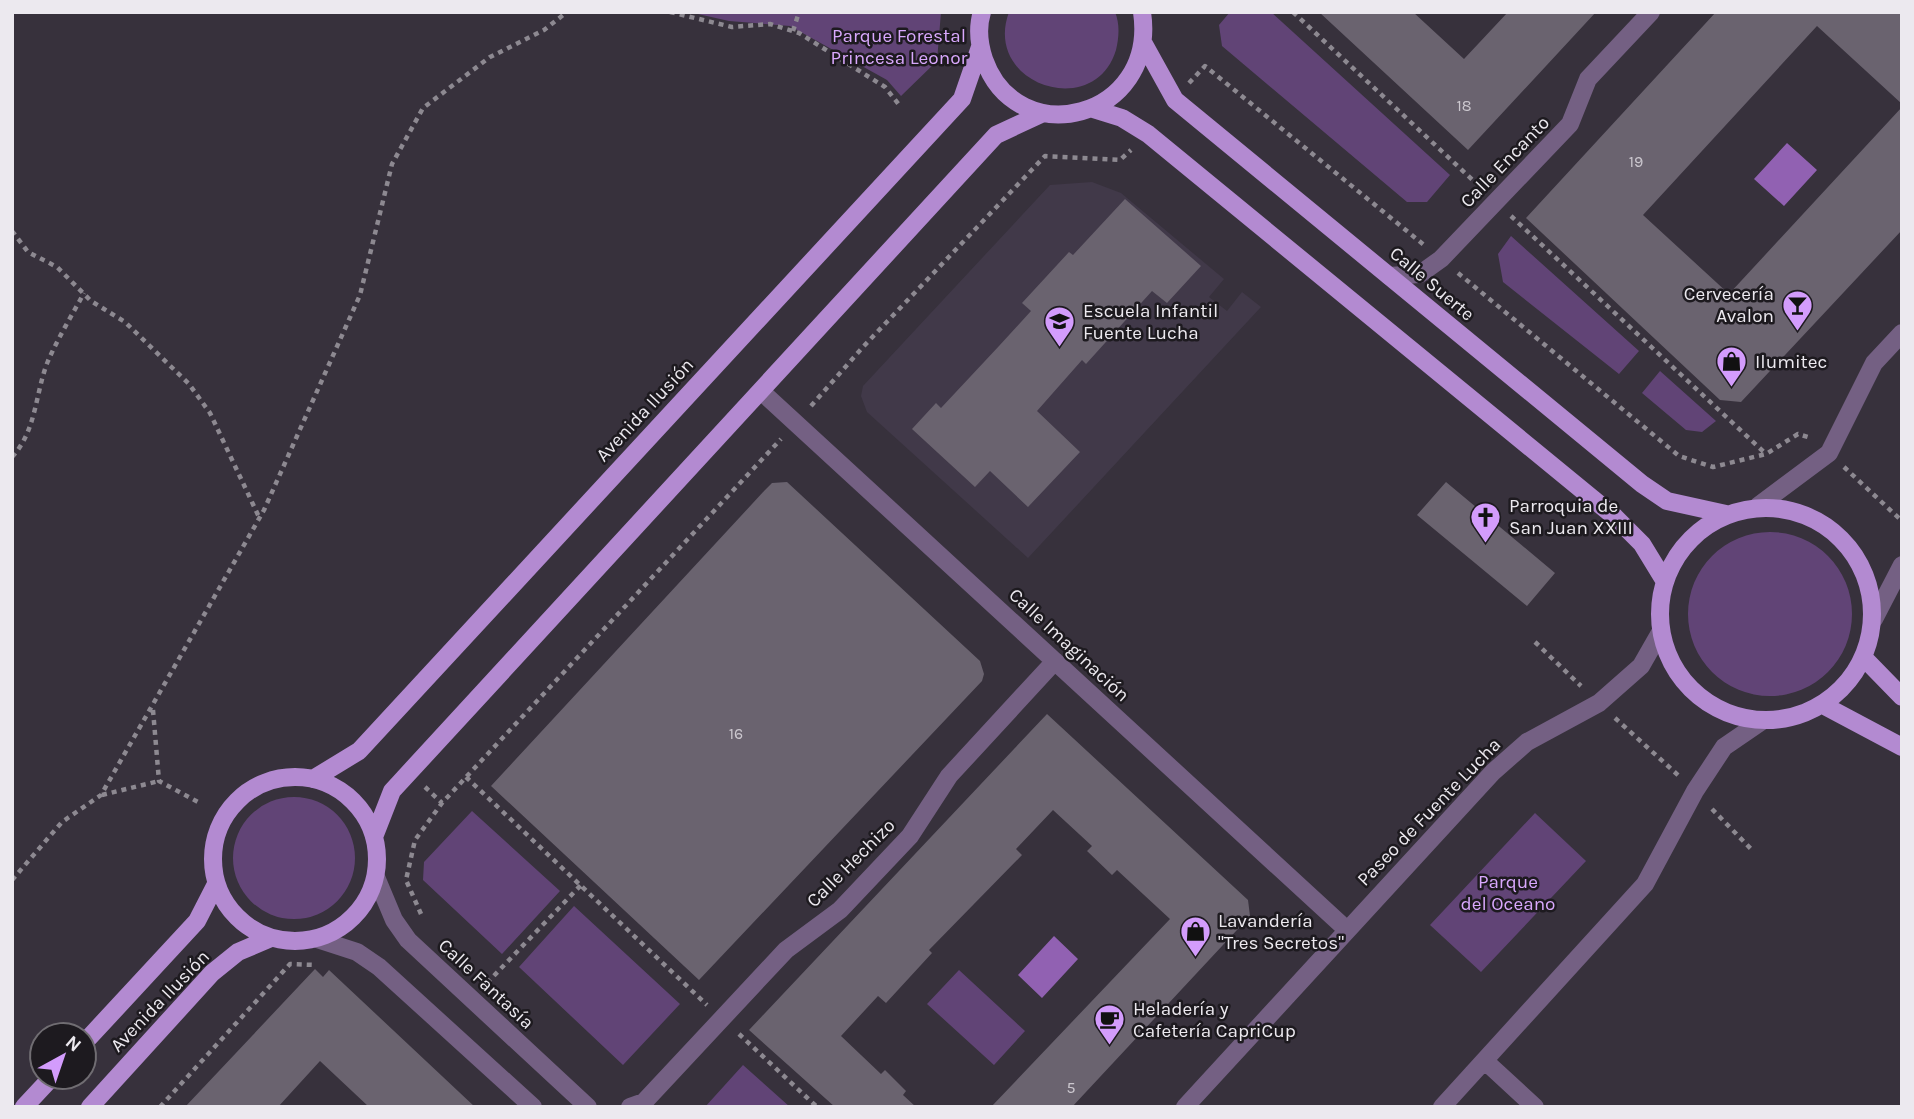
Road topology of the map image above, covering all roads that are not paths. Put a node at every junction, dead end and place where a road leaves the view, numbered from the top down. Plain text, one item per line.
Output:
1 (982, 12) edge
2 (1142, 12) edge
3 (1651, 12) edge
4 (1144, 44) junction
5 (980, 47) junction
6 (1093, 109) junction
7 (1043, 113) junction
8 (1389, 276) junction
9 (1902, 333) edge
10 (762, 392) junction
11 (1758, 506) junction
12 (1726, 514) junction
13 (1902, 565) edge
14 (1664, 580) junction
15 (1874, 619) junction
16 (1661, 631) junction
17 (1864, 658) junction
18 (1055, 660) junction
19 (1902, 697) edge
20 (1823, 705) junction
21 (1762, 721) junction
22 (1902, 747) edge
23 (313, 779) junction
24 (374, 837) junction
25 (376, 877) junction
26 (216, 884) junction
27 (1346, 929) junction
28 (271, 938) junction
29 (317, 939) junction
30 (98, 1028) edge
31 (1485, 1061) junction
32 (39, 1091) edge
33 (24, 1107) edge
34 (90, 1107) edge
35 (533, 1107) edge
36 (588, 1107) edge
37 (629, 1107) edge
38 (1185, 1107) edge
39 (1442, 1107) edge
40 (1535, 1107) edge

1 - 5 main road
2 - 4 main road
3 - 8 street, Calle Encanto
4 - 6 main road
4 - 8 main road, Calle Suerte
5 - 7 main road
5 - 23 main road, Avenida Ilusión
6 - 7 main road
6 - 14 main road
7 - 10 main road
8 - 12 main road, Calle Suerte
9 - 11 street
10 - 18 street, Calle Imaginación
10 - 24 main road
11 - 12 main road
11 - 15 main road
12 - 14 main road
13 - 15 street
14 - 16 main road
15 - 17 main road
16 - 21 main road
16 - 27 street, Paseo de Fuente Lucha
17 - 19 main road
17 - 20 main road
18 - 27 street, Calle Imaginación
18 - 37 street, Calle Hechizo
20 - 21 main road
20 - 22 main road
21 - 31 street
23 - 24 main road
23 - 26 main road
24 - 25 main road
25 - 29 main road
25 - 36 street, Calle Fantasía
26 - 28 main road
26 - 30 main road, Avenida Ilusión
27 - 38 street, Paseo de Fuente Lucha
28 - 29 main road
28 - 34 main road, Avenida Ilusión
29 - 35 street
31 - 39 street
31 - 40 street
32 - 33 main road

